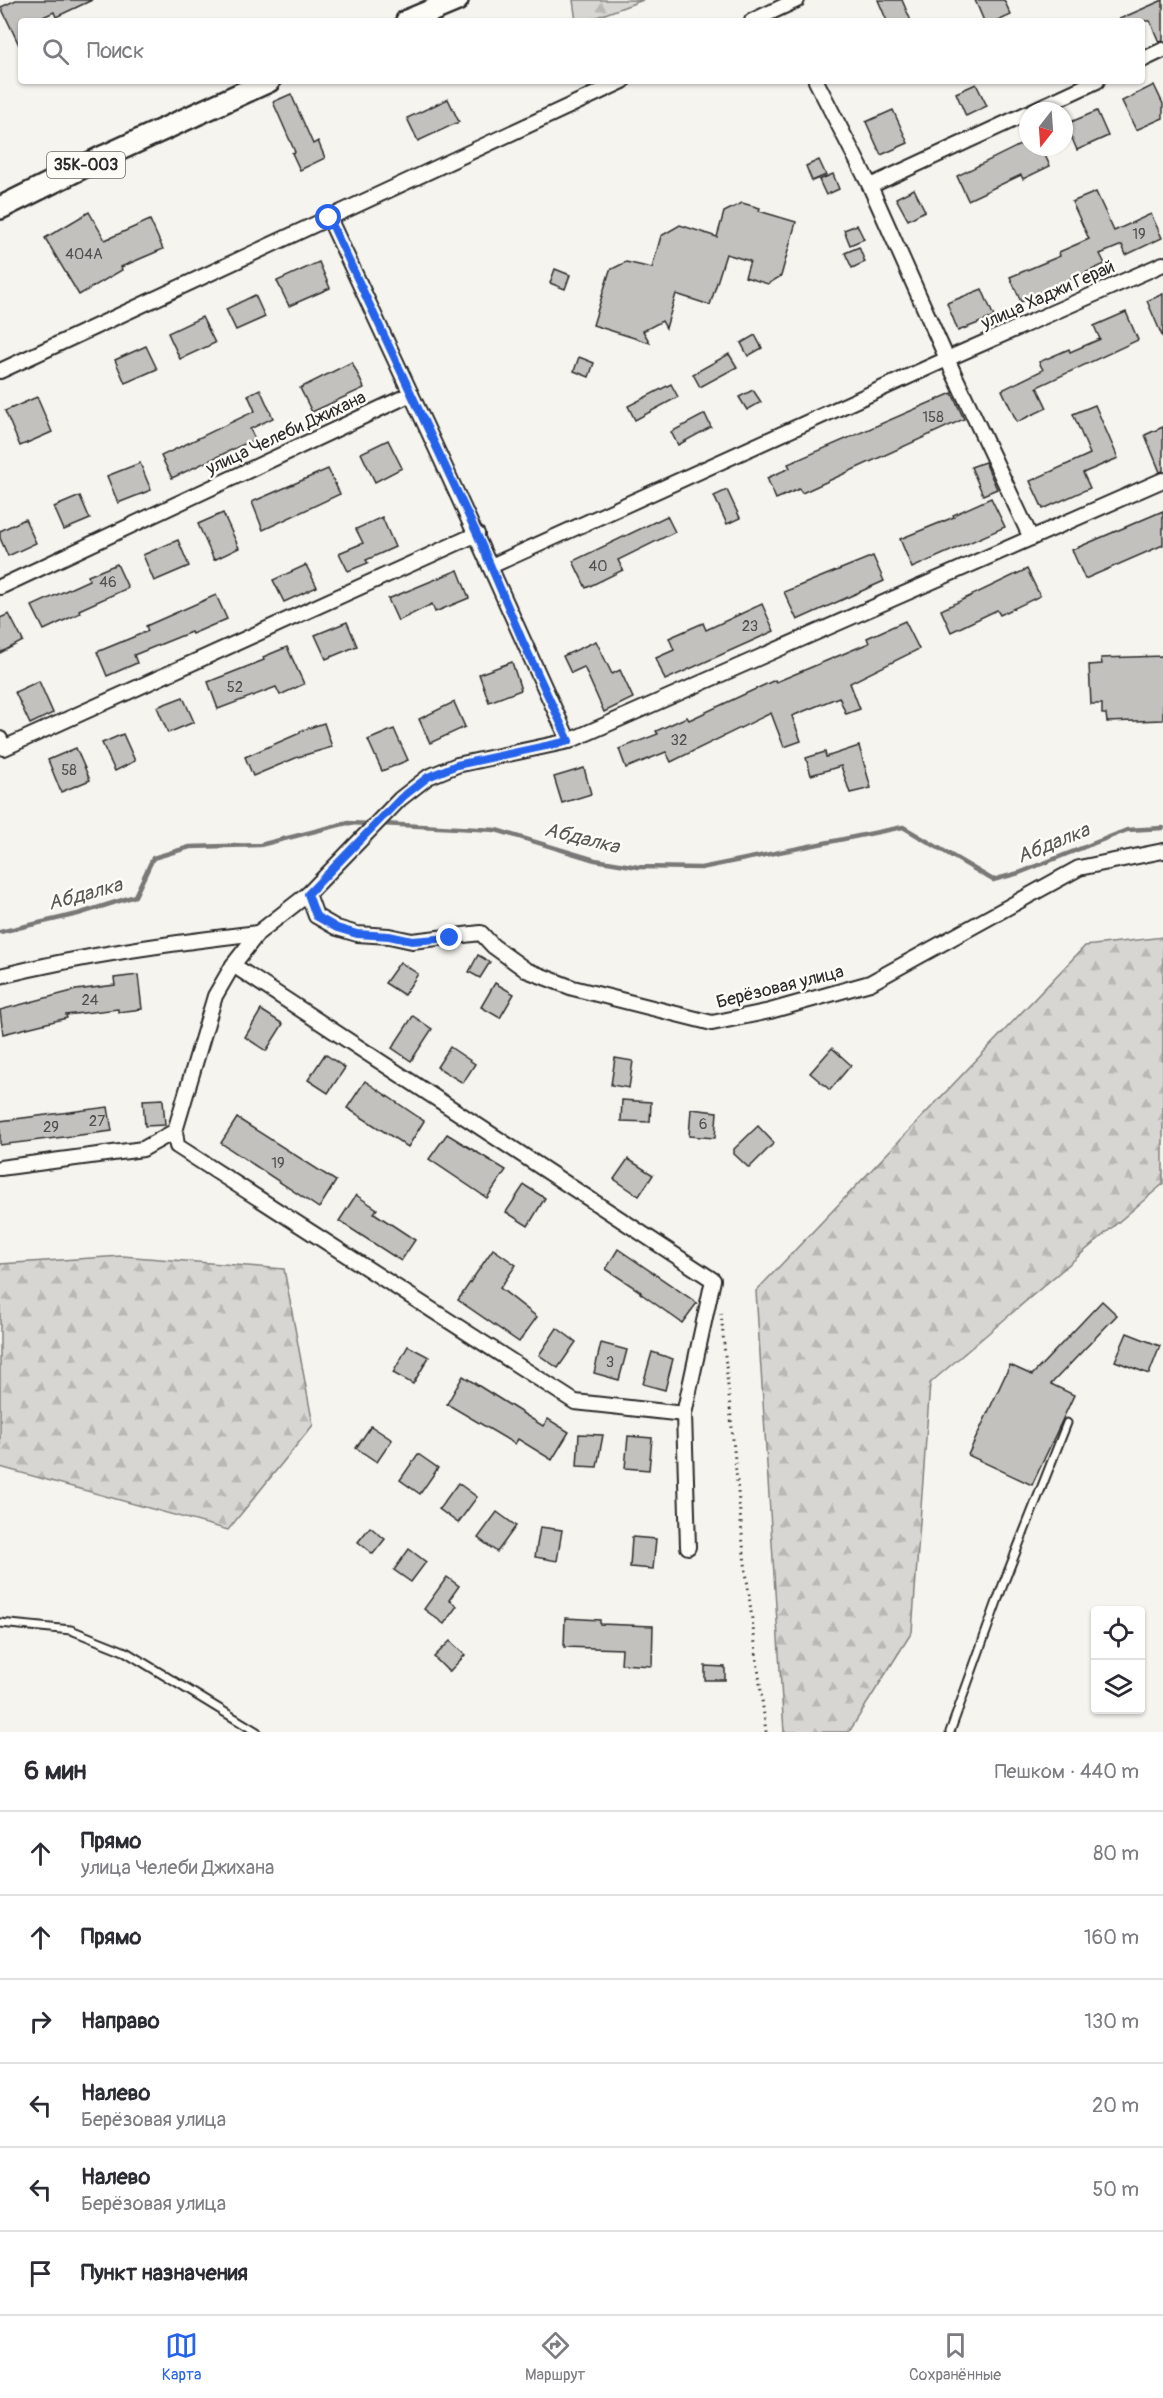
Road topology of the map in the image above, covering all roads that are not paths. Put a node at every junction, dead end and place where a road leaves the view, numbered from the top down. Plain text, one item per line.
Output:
1 (457, 0) edge
2 (796, 0) edge
3 (780, 10) edge
4 (414, 18) edge
5 (760, 18) edge
6 (1163, 51) edge
7 (1145, 59) edge
8 (262, 84) edge
9 (617, 84) edge
10 (818, 84) edge
11 (1090, 84) edge
12 (1052, 102) edge
13 (1019, 117) edge
14 (870, 186) junction
15 (0, 208) edge
16 (329, 218) junction
17 (1163, 264) edge
18 (947, 359) junction
19 (0, 371) edge
20 (411, 394) junction
21 (1163, 480) edge
22 (477, 534) junction
23 (1031, 538) junction
24 (491, 566) junction
25 (0, 587) edge
26 (0, 739) edge
27 (569, 741) junction
28 (1163, 851) edge
29 (308, 894) junction
30 (258, 933) junction
31 (232, 965) junction
32 (0, 976) edge
33 (176, 1131) junction
34 (0, 1168) edge
35 (684, 1414) junction
36 (1067, 1424) dead end
37 (688, 1547) dead end
38 (0, 1623) edge
39 (257, 1732) edge
40 (950, 1732) edge

1 - 4 main road
2 - 3 street
3 - 5 street
6 - 7 street
8 - 15 main road, 35К-003
9 - 16 street
10 - 14 street
11 - 12 street
13 - 14 street
14 - 18 street
16 - 19 street
16 - 20 street
17 - 18 street, улица Хаджи Герай
18 - 23 street
18 - 24 street, улица Хаджи Герай
20 - 22 street
20 - 25 street, улица Челеби Джихана
21 - 23 street
22 - 24 street
22 - 26 street
23 - 27 street
24 - 27 street
27 - 29 street
28 - 29 street, Берёзовая улица
29 - 30 street
30 - 31 street
30 - 32 street
31 - 33 street
31 - 35 street
33 - 34 street
33 - 35 street
35 - 37 street
36 - 40 lane
38 - 39 lane

